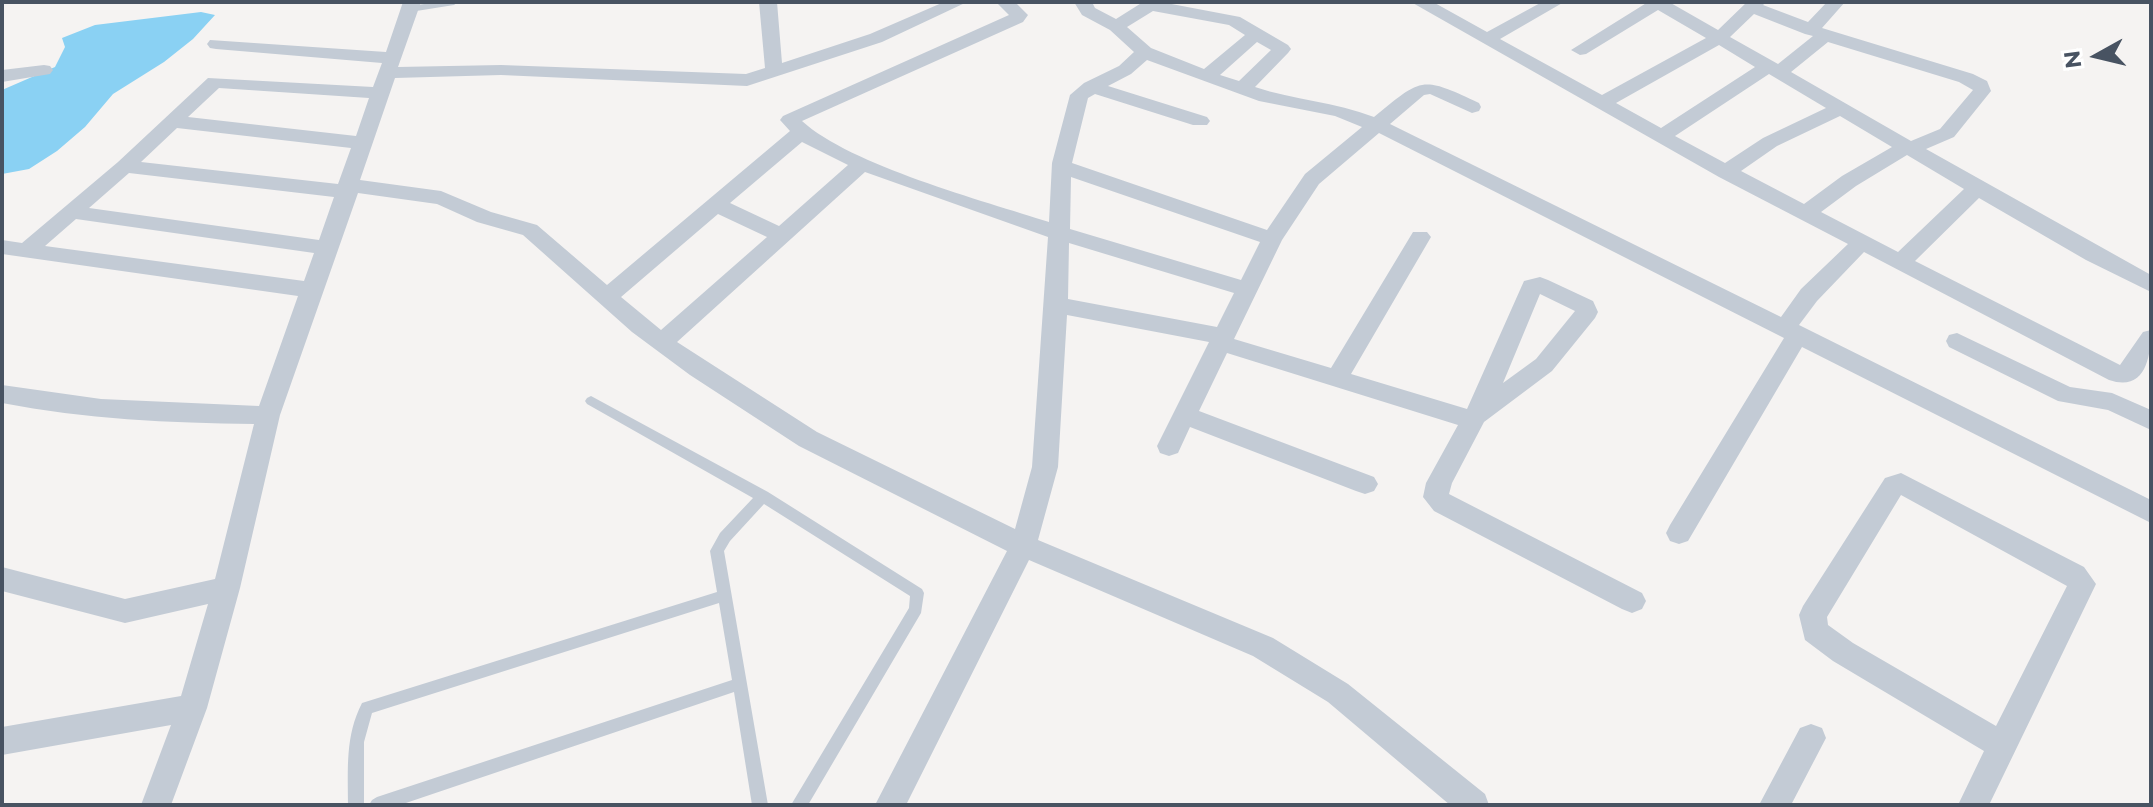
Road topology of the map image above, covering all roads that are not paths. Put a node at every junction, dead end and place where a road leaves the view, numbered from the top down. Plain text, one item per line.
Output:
1 (454, 2) edge
2 (768, 2) edge
3 (958, 2) edge
4 (1005, 2) edge
5 (1083, 2) edge
6 (1555, 2) edge
7 (1658, 2) edge
8 (1836, 2) edge
9 (1434, 4) edge
10 (1754, 4) edge
11 (411, 6) edge
12 (1116, 26) junction
13 (1257, 33) junction
14 (1818, 33) junction
15 (1719, 38) junction
16 (1487, 39) junction
17 (216, 44) dead end
18 (1580, 50) dead end
19 (1145, 52) junction
20 (1775, 69) junction
21 (44, 70) dead end
22 (774, 72) junction
23 (386, 75) junction
24 (2, 76) edge
25 (1206, 77) junction
26 (1091, 87) junction
27 (1242, 89) junction
28 (1603, 102) junction
29 (1472, 107) dead end
30 (1842, 108) junction
31 (171, 121) junction
32 (1200, 121) dead end
33 (1376, 125) junction
34 (800, 133) junction
35 (1661, 136) junction
36 (363, 143) junction
37 (1911, 147) junction
38 (863, 163) junction
39 (125, 166) junction
40 (1062, 167) junction
41 (1726, 172) junction
42 (350, 188) junction
43 (1977, 188) junction
44 (714, 204) junction
45 (72, 212) junction
46 (1806, 213) junction
47 (1057, 234) junction
48 (783, 236) junction
49 (1420, 237) dead end
50 (1272, 239) junction
51 (1862, 242) junction
52 (2, 247) edge
53 (327, 248) junction
54 (27, 250) junction
55 (1902, 261) junction
56 (2151, 284) edge
57 (1246, 289) junction
58 (312, 290) junction
59 (607, 297) junction
60 (1055, 305) junction
61 (1792, 331) junction
62 (2151, 338) edge
63 (1223, 340) junction
64 (1957, 341) dead end
65 (662, 342) junction
66 (1336, 379) junction
67 (2, 394) edge
68 (591, 401) dead end
69 (268, 415) junction
70 (1184, 415) junction
71 (1476, 416) junction
72 (2151, 421) edge
73 (1169, 446) dead end
74 (1365, 484) dead end
75 (763, 496) junction
76 (2151, 512) edge
77 (1679, 533) dead end
78 (1023, 546) junction
79 (2, 579) edge
80 (226, 588) junction
81 (723, 596) junction
82 (1632, 601) dead end
83 (739, 684) junction
84 (192, 708) junction
85 (1811, 738) dead end
86 (2, 741) edge
87 (2002, 746) junction
88 (156, 805) edge
89 (356, 805) edge
90 (377, 805) edge
91 (760, 805) edge
92 (799, 805) edge
93 (890, 805) edge
94 (1474, 805) edge
95 (1774, 805) edge
96 (1973, 805) edge

1 - 11 lane
2 - 22 street
3 - 22 street
4 - 34 street
5 - 12 street
6 - 16 street
7 - 15 street
7 - 18 street
8 - 14 street
9 - 16 street
10 - 14 street
10 - 15 street
11 - 23 street
12 - 13 street
12 - 19 street
13 - 25 street
13 - 27 street
14 - 20 street
14 - 37 street
15 - 20 street
15 - 28 street
16 - 28 street
17 - 23 street
19 - 25 street
19 - 26 street
20 - 30 street
20 - 35 street
21 - 24 street
22 - 23 street
23 - 31 street
23 - 36 street
25 - 27 street
26 - 32 street
26 - 40 street
27 - 33 street
28 - 35 street
29 - 33 street
30 - 37 street
30 - 41 street
31 - 36 street
31 - 39 street
33 - 50 street
33 - 61 street
34 - 38 street
34 - 44 street
35 - 41 street
36 - 42 street
37 - 43 street
37 - 46 street
38 - 47 street
38 - 48 street
39 - 42 street
39 - 45 street
40 - 47 street
40 - 50 street
41 - 46 street
42 - 53 street
42 - 59 street
43 - 55 street
43 - 56 street
44 - 48 street
44 - 59 street
45 - 53 street
45 - 54 street
46 - 51 street
47 - 57 street
47 - 60 street
48 - 65 street
49 - 66 street
50 - 57 street
51 - 55 street
51 - 61 street
52 - 54 street
53 - 58 street
54 - 58 street
55 - 62 street
57 - 63 street
58 - 69 street
59 - 65 street
60 - 63 street
60 - 78 street
61 - 76 street
61 - 77 street
63 - 66 street
63 - 70 street
64 - 72 street
65 - 78 street
66 - 71 street
67 - 69 street
68 - 75 lane
69 - 80 street
70 - 73 street
70 - 74 street
71 - 71 street
71 - 82 street
75 - 81 lane
75 - 92 lane
78 - 93 street
78 - 94 street
79 - 80 street
80 - 84 street
81 - 83 lane
81 - 89 lane
83 - 90 lane
83 - 91 lane
84 - 86 street
84 - 88 street
85 - 95 street
87 - 87 street
87 - 96 street

